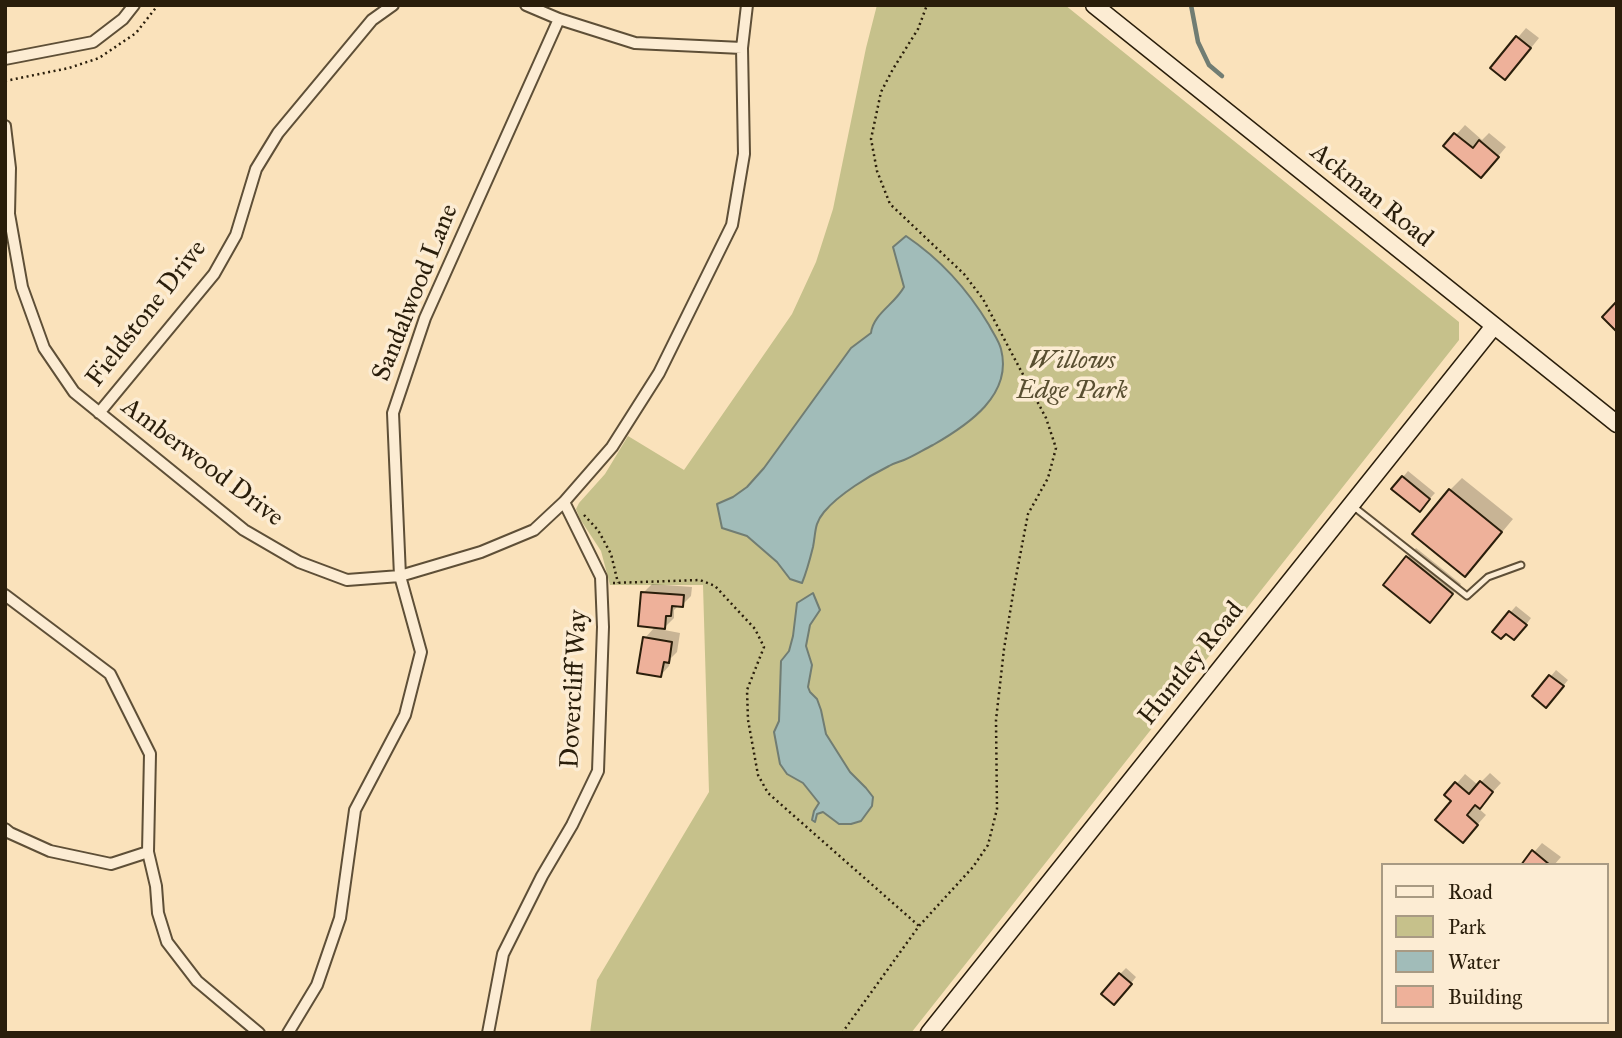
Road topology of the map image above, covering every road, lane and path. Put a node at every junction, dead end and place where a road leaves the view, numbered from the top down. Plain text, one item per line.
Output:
1 (134, 5) edge
2 (393, 5) edge
3 (526, 5) edge
4 (747, 5) edge
5 (927, 5) edge
6 (1094, 5) edge
7 (559, 19) junction
8 (743, 48) junction
9 (5, 59) edge
10 (5, 126) edge
11 (7, 214) edge
12 (1494, 326) junction
13 (99, 413) junction
14 (1615, 421) edge
15 (566, 499) junction
16 (1351, 505) junction
17 (1521, 565) dead end
18 (400, 576) junction
19 (601, 583) junction
20 (618, 583) junction
21 (5, 595) edge
22 (5, 830) edge
23 (148, 852) junction
24 (919, 926) junction
25 (259, 1033) edge
26 (288, 1033) edge
27 (488, 1033) edge
28 (842, 1033) edge
29 (929, 1033) edge

1 - 9 street
2 - 13 street, Fieldstone Drive
3 - 7 street
4 - 8 street, Amberwood Drive
5 - 24 path
6 - 12 street, Ackman Road
7 - 8 street
7 - 18 street, Sandalwood Lane
8 - 15 street, Amberwood Drive
10 - 11 street, Amberwood Drive
11 - 13 street, Amberwood Drive
12 - 14 street, Ackman Road
12 - 16 street, Huntley Road
13 - 18 street, Amberwood Drive
15 - 18 street, Amberwood Drive
15 - 19 street, Dovercliff Way
15 - 20 path
16 - 17 lane
16 - 29 street, Huntley Road
18 - 26 street, Sandalwood Lane
19 - 20 path
19 - 27 street, Dovercliff Way
20 - 24 path
21 - 23 street
22 - 23 street
23 - 25 street
24 - 28 path

